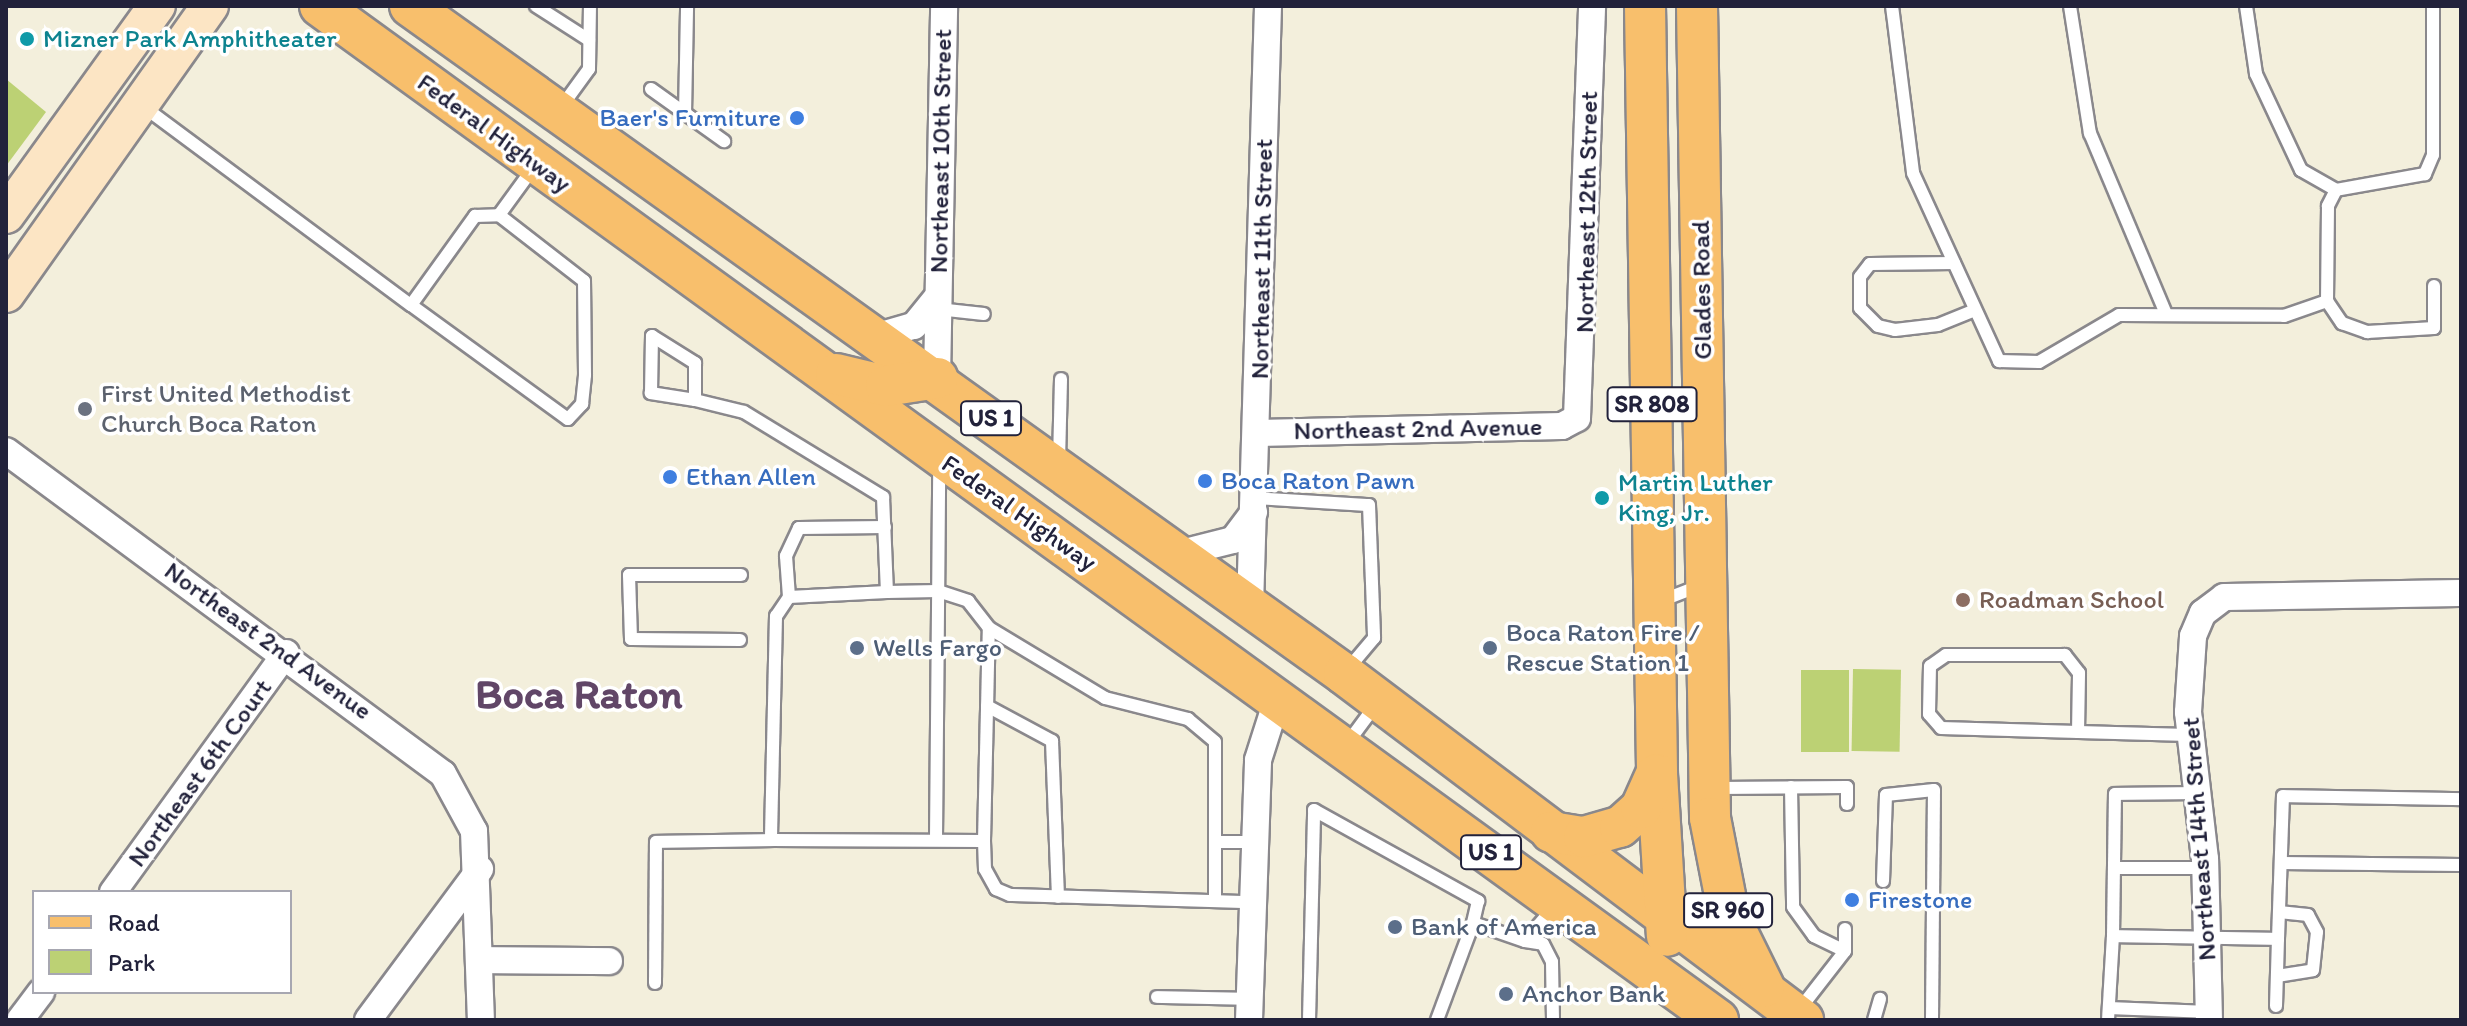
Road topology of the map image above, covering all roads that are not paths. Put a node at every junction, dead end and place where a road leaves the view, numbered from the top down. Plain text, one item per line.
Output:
1 (157, 6) edge
2 (210, 6) edge
3 (320, 6) edge
4 (410, 6) edge
5 (536, 6) edge
6 (590, 6) edge
7 (687, 6) edge
8 (944, 6) edge
9 (1268, 6) edge
10 (1592, 6) edge
11 (1645, 6) edge
12 (1697, 6) edge
13 (1892, 6) edge
14 (2070, 6) edge
15 (2246, 6) edge
16 (2433, 6) edge
17 (589, 40) junction
18 (651, 89) dead end
19 (140, 104) junction
20 (557, 113) junction
21 (685, 114) junction
22 (724, 141) dead end
23 (536, 164) junction
24 (43, 165) junction
25 (2336, 190) junction
26 (78, 193) junction
27 (6, 215) edge
28 (499, 215) junction
29 (1954, 263) junction
30 (2434, 286) dead end
31 (6, 294) edge
32 (2327, 301) junction
33 (938, 303) junction
34 (411, 305) junction
35 (1975, 310) junction
36 (2165, 311) junction
37 (984, 314) dead end
38 (878, 336) junction
39 (820, 371) junction
40 (937, 378) junction
41 (1061, 379) dead end
42 (695, 400) junction
43 (1577, 418) joint
44 (1258, 433) junction
45 (6, 451) edge
46 (940, 458) junction
47 (1051, 462) junction
48 (1254, 505) junction
49 (885, 527) junction
50 (1177, 554) junction
51 (741, 575) dead end
52 (1706, 580) junction
53 (938, 591) junction
54 (887, 592) junction
55 (2461, 593) edge
56 (789, 597) junction
57 (1655, 603) junction
58 (1250, 606) junction
59 (989, 628) junction
60 (740, 640) dead end
61 (286, 653) junction
62 (1344, 674) junction
63 (1278, 697) junction
64 (1380, 700) junction
65 (987, 706) junction
66 (2078, 732) junction
67 (2189, 735) junction
68 (1346, 745) junction
69 (1657, 774) junction
70 (1791, 787) junction
71 (2194, 793) junction
72 (2461, 799) edge
73 (1710, 803) junction
74 (1847, 804) dead end
75 (1551, 832) junction
76 (936, 838) junction
77 (771, 840) junction
78 (984, 841) junction
79 (1215, 842) junction
80 (1255, 842) junction
81 (2281, 863) junction
82 (2461, 865) edge
83 (2114, 868) junction
84 (2206, 868) junction
85 (480, 869) junction
86 (1883, 881) dead end
87 (114, 890) edge
88 (1058, 897) junction
89 (1215, 901) junction
90 (1253, 902) junction
91 (1572, 912) junction
92 (2279, 912) junction
93 (1665, 919) junction
94 (1473, 923) junction
95 (1845, 929) dead end
96 (2113, 936) junction
97 (2210, 938) junction
98 (2278, 939) junction
99 (1525, 941) junction
100 (1845, 951) junction
101 (482, 960) junction
102 (609, 961) dead end
103 (2277, 976) junction
104 (655, 983) dead end
105 (1680, 991) junction
106 (40, 994) edge
107 (1157, 997) dead end
108 (1880, 999) dead end
109 (1777, 1001) edge
110 (2276, 1006) dead end
111 (1249, 1009) edge
112 (2109, 1014) edge
113 (2209, 1016) edge
114 (20, 1020) edge
115 (368, 1020) edge
116 (481, 1020) edge
117 (1309, 1020) edge
118 (1437, 1020) edge
119 (1553, 1020) edge
120 (1718, 1020) edge
121 (1874, 1020) edge
122 (1932, 1020) edge

1 - 24 main road
2 - 19 main road
3 - 23 main road, Federal Highway / US 1
4 - 20 main road, Federal Highway / US 1
5 - 17 lane
6 - 17 lane
7 - 21 lane
8 - 33 street, Northeast 10th Street
9 - 44 street, Northeast 11th Street
10 - 43 street, Northeast 12th Street
11 - 57 main road, Glades Road / SR 808
12 - 52 main road, Glades Road / SR 960
13 - 29 lane
14 - 36 lane
15 - 25 lane
16 - 25 lane
17 - 20 lane
18 - 21 lane
19 - 26 main road
19 - 34 lane
20 - 38 main road, Federal Highway / US 1
21 - 22 lane
23 - 28 lane
23 - 39 main road, Federal Highway / US 1
24 - 26 main road
24 - 27 main road
25 - 32 lane
26 - 31 main road
28 - 34 lane
28 - 34 lane
29 - 35 lane
29 - 35 lane
30 - 32 lane
32 - 36 lane
33 - 37 lane
33 - 38 street, Northeast 10th Street
33 - 40 street, Northeast 10th Street
35 - 36 lane
38 - 40 main road, Federal Highway / US 1
39 - 40 main road
39 - 46 main road, Federal Highway / US 1
40 - 47 main road, Federal Highway / US 1
41 - 47 lane
42 - 42 lane
42 - 49 lane
43 - 44 street, Northeast 2nd Avenue
44 - 48 street, Northeast 11th Street
45 - 61 street, Northeast 2nd Avenue
46 - 47 main road
46 - 53 lane
46 - 63 main road, Federal Highway / US 1
47 - 50 main road, Federal Highway / US 1
48 - 50 street
48 - 58 street, Northeast 11th Street
48 - 62 lane
49 - 54 lane
49 - 56 lane
50 - 58 main road, Federal Highway / US 1
51 - 60 lane
52 - 57 lane
52 - 73 main road, Glades Road / SR 960
53 - 54 lane
53 - 59 lane
53 - 76 lane
54 - 56 lane
55 - 67 street, Northeast 14th Street
56 - 77 lane
57 - 69 main road, Glades Road / SR 808
58 - 62 main road, Federal Highway / US 1
59 - 65 lane
59 - 79 lane
61 - 85 street, Northeast 2nd Avenue
61 - 87 street, Northeast 6th Court
62 - 64 main road, Federal Highway / US 1
63 - 68 main road, Federal Highway / US 1
63 - 80 street
64 - 68 lane
64 - 75 main road, Federal Highway / US 1
65 - 78 lane
65 - 88 lane
66 - 66 lane
66 - 67 lane
67 - 71 street, Northeast 14th Street
68 - 91 main road, Federal Highway / US 1
69 - 75 main road
69 - 93 main road, Glades Road / SR 808
70 - 73 lane
70 - 74 lane
70 - 100 lane
71 - 83 lane
71 - 84 street, Northeast 14th Street
72 - 81 lane
73 - 93 main road
73 - 109 main road, Glades Road / SR 960
75 - 93 main road, US 1
76 - 77 lane
76 - 78 lane
77 - 104 lane
78 - 88 lane
79 - 80 lane
79 - 89 lane
80 - 90 street
81 - 82 lane
81 - 92 lane
83 - 84 lane
83 - 96 lane
84 - 97 street, Northeast 14th Street
85 - 101 street, Northeast 2nd Avenue
85 - 115 street
86 - 122 lane
88 - 89 lane
89 - 90 lane
90 - 111 street
91 - 93 main road
91 - 99 lane
91 - 105 main road, Federal Highway / US 1
92 - 98 lane
92 - 103 lane
93 - 105 main road, Glades Road / SR 808
93 - 109 main road, US 1
94 - 99 lane
94 - 117 lane
94 - 118 lane
95 - 100 lane
96 - 97 lane
96 - 112 lane
97 - 98 lane
97 - 113 street, Northeast 14th Street
98 - 103 lane
99 - 119 lane
100 - 109 lane
101 - 102 street
101 - 116 street, Northeast 2nd Avenue
103 - 110 lane
105 - 109 main road
105 - 120 main road, Federal Highway / US 1
106 - 114 street
107 - 111 lane
108 - 121 lane
112 - 113 lane

